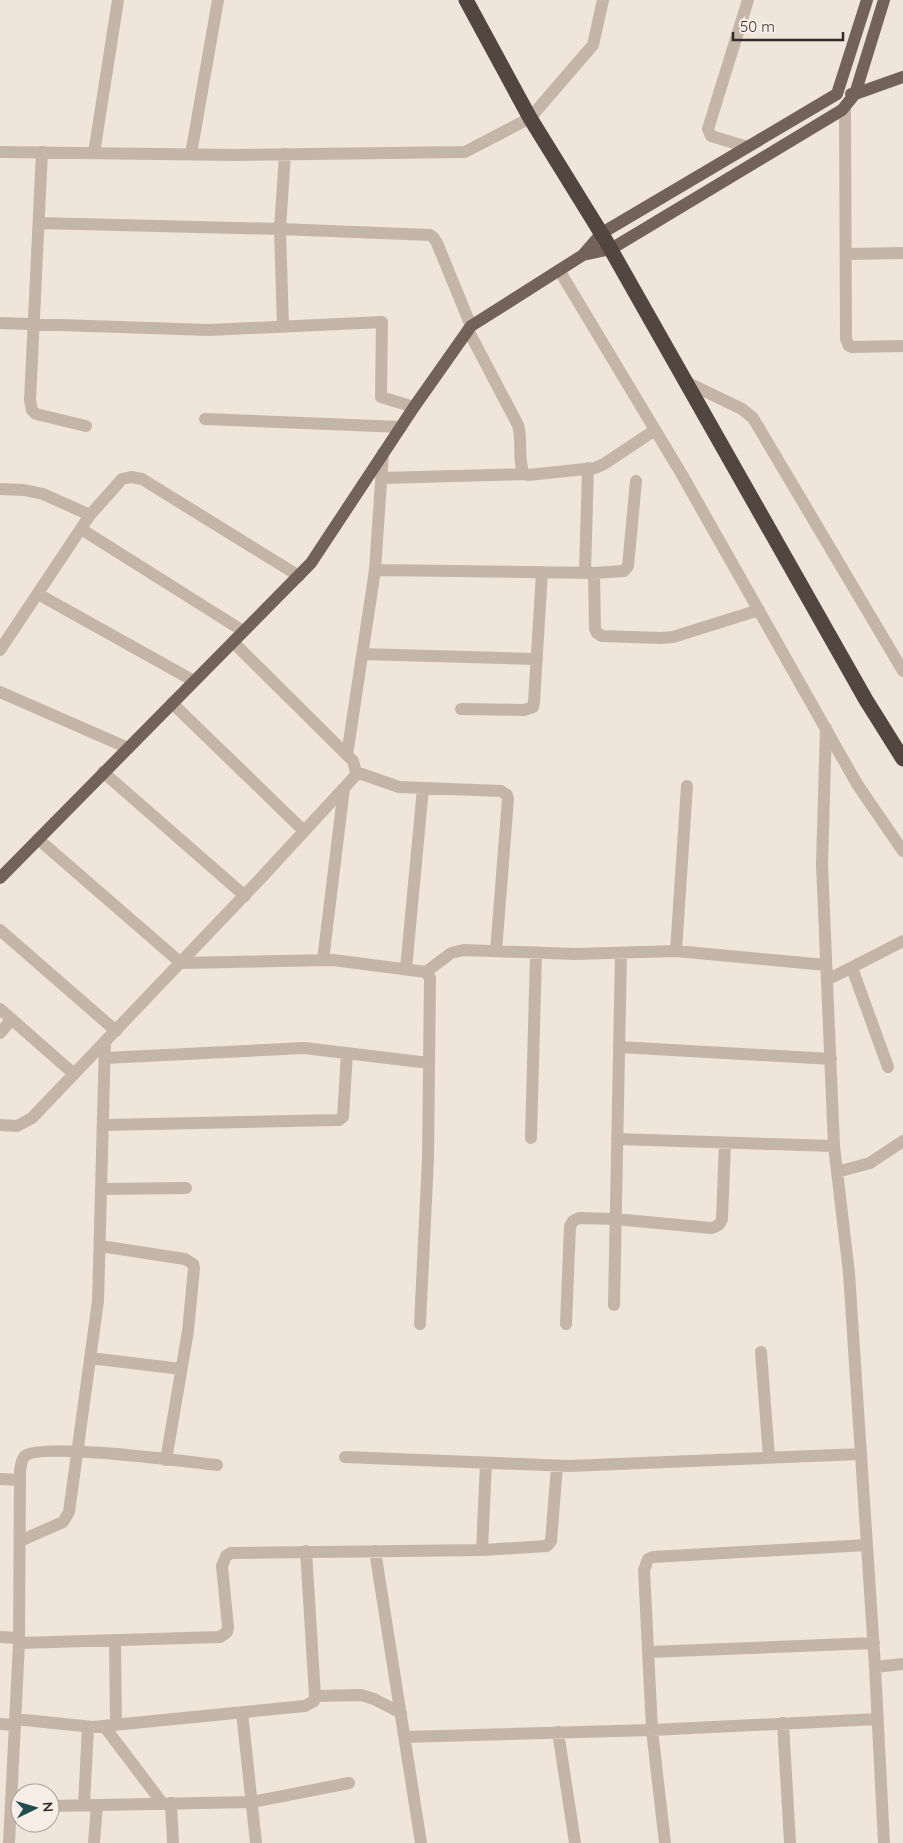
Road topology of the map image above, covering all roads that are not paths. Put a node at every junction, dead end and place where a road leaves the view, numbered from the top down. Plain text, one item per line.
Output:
1 (118, 0) edge
2 (218, 0) edge
3 (466, 0) edge
4 (603, 0) edge
5 (748, 0) edge
6 (867, 0) edge
7 (884, 0) edge
8 (903, 77) edge
9 (837, 94) junction
10 (855, 94) junction
11 (845, 106) junction
12 (530, 118) junction
13 (748, 147) junction
14 (0, 152) edge
15 (42, 152) junction
16 (94, 153) junction
17 (191, 154) junction
18 (284, 154) junction
19 (39, 223) junction
20 (280, 229) junction
21 (602, 233) junction
22 (611, 249) junction
23 (846, 254) junction
24 (903, 254) edge
25 (583, 255) junction
26 (559, 270) junction
27 (0, 323) edge
28 (34, 324) junction
29 (283, 327) junction
30 (469, 328) junction
31 (903, 346) edge
32 (686, 382) junction
33 (414, 407) junction
34 (205, 419) dead end
35 (86, 426) dead end
36 (401, 427) junction
37 (655, 430) junction
38 (383, 453) junction
39 (588, 468) junction
40 (524, 474) junction
41 (382, 478) junction
42 (636, 481) dead end
43 (0, 489) edge
44 (90, 515) junction
45 (81, 529) junction
46 (375, 570) junction
47 (542, 572) junction
48 (589, 573) junction
49 (299, 576) junction
50 (38, 594) junction
51 (759, 610) junction
52 (243, 631) junction
53 (233, 642) junction
54 (0, 650) edge
55 (362, 654) junction
56 (537, 659) junction
57 (903, 671) edge
58 (194, 681) junction
59 (0, 692) edge
60 (172, 703) junction
61 (461, 709) dead end
62 (826, 728) junction
63 (128, 748) junction
64 (347, 755) junction
65 (903, 759) edge
66 (103, 772) junction
67 (356, 772) junction
68 (687, 786) dead end
69 (344, 788) junction
70 (423, 788) junction
71 (304, 831) junction
72 (38, 839) junction
73 (903, 851) edge
74 (0, 878) edge
75 (245, 896) junction
76 (0, 930) edge
77 (903, 941) edge
78 (496, 951) junction
79 (676, 951) junction
80 (536, 953) junction
81 (621, 953) junction
82 (323, 960) junction
83 (181, 963) junction
84 (826, 965) junction
85 (852, 968) junction
86 (406, 969) junction
87 (426, 972) junction
88 (827, 980) junction
89 (0, 1009) edge
90 (12, 1019) junction
91 (116, 1031) junction
92 (0, 1033) edge
93 (105, 1042) junction
94 (619, 1047) junction
95 (347, 1053) junction
96 (105, 1058) junction
97 (831, 1059) junction
98 (429, 1063) junction
99 (888, 1067) dead end
100 (74, 1074) junction
101 (0, 1125) edge
102 (103, 1125) junction
103 (531, 1138) dead end
104 (617, 1139) junction
105 (903, 1141) edge
106 (725, 1143) junction
107 (834, 1146) junction
108 (837, 1172) junction
109 (186, 1188) dead end
110 (101, 1189) junction
111 (615, 1219) junction
112 (100, 1246) junction
113 (614, 1305) dead end
114 (420, 1324) dead end
115 (566, 1324) dead end
116 (761, 1352) dead end
117 (90, 1358) junction
118 (181, 1369) junction
119 (78, 1447) junction
120 (861, 1454) junction
121 (166, 1457) junction
122 (345, 1457) dead end
123 (769, 1458) junction
124 (486, 1463) junction
125 (217, 1465) dead end
126 (557, 1466) junction
127 (0, 1480) edge
128 (20, 1480) junction
129 (20, 1541) junction
130 (867, 1545) junction
131 (482, 1550) junction
132 (375, 1551) junction
133 (306, 1552) junction
134 (0, 1637) edge
135 (20, 1640) junction
136 (115, 1640) junction
137 (874, 1643) junction
138 (648, 1652) junction
139 (903, 1664) edge
140 (875, 1667) junction
141 (315, 1696) junction
142 (242, 1712) junction
143 (401, 1713) junction
144 (878, 1719) junction
145 (15, 1722) junction
146 (783, 1723) junction
147 (0, 1724) edge
148 (110, 1725) junction
149 (88, 1727) junction
150 (652, 1730) junction
151 (558, 1732) junction
152 (405, 1737) junction
153 (11, 1783) edge
154 (349, 1783) dead end
155 (10, 1802) edge
156 (252, 1802) junction
157 (167, 1804) junction
158 (90, 1805) junction
159 (60, 1806) edge
160 (9, 1843) edge
161 (94, 1843) edge
162 (173, 1843) edge
163 (256, 1843) edge
164 (421, 1843) edge
165 (575, 1843) edge
166 (665, 1843) edge
167 (790, 1843) edge
168 (884, 1843) edge

1 - 16 street
2 - 17 street
3 - 12 highway
4 - 12 street
5 - 13 street
6 - 9 main road
7 - 10 main road
8 - 10 main road
9 - 10 main road
9 - 13 main road
10 - 11 main road
11 - 22 main road
11 - 23 street
12 - 18 street
12 - 21 highway
13 - 21 main road
14 - 15 street
15 - 16 street
15 - 19 street
16 - 17 street
17 - 18 street
18 - 20 street
19 - 20 street
19 - 28 street
20 - 29 street
20 - 30 street
21 - 22 highway
21 - 25 main road
22 - 25 main road
22 - 32 highway
23 - 24 street
23 - 31 street
25 - 26 main road
26 - 30 main road
26 - 37 street
27 - 28 street
28 - 29 street
28 - 35 street
29 - 33 street
30 - 33 main road
30 - 40 street
32 - 57 street
32 - 65 highway
33 - 36 main road
34 - 36 street
36 - 38 main road
37 - 39 street
37 - 51 street
38 - 41 street
38 - 49 main road
39 - 40 street
39 - 48 street
40 - 41 street
41 - 46 street
42 - 48 street
43 - 44 street
44 - 45 street
44 - 49 street
45 - 50 street
45 - 52 street
46 - 47 street
46 - 55 street
47 - 48 street
47 - 56 street
48 - 51 street
49 - 52 main road
50 - 54 street
50 - 58 street
51 - 62 street
52 - 53 main road
53 - 58 main road
53 - 64 street
55 - 56 street
55 - 64 street
56 - 61 street
58 - 60 main road
59 - 63 street
60 - 63 main road
60 - 71 street
62 - 73 street
62 - 84 street
63 - 66 main road
64 - 67 street
66 - 72 main road
66 - 75 street
67 - 69 street
67 - 70 street
68 - 79 street
69 - 71 street
69 - 82 street
70 - 78 street
70 - 86 street
71 - 75 street
72 - 74 main road
72 - 83 street
75 - 83 street
76 - 91 street
77 - 85 street
78 - 80 street
78 - 87 street
79 - 81 street
79 - 84 street
80 - 81 street
80 - 103 street
81 - 94 street
82 - 83 street
82 - 86 street
83 - 91 street
84 - 88 street
85 - 88 street
85 - 99 street
86 - 87 street
87 - 98 street
88 - 97 street
89 - 90 street
90 - 92 street
90 - 100 street
91 - 93 street
93 - 96 street
93 - 100 street
94 - 97 street
94 - 104 street
95 - 96 street
95 - 98 street
95 - 102 street
96 - 102 street
97 - 107 street
98 - 114 street
100 - 101 street
102 - 110 street
104 - 106 street
104 - 111 street
105 - 108 street
106 - 107 street
106 - 111 street
107 - 108 street
108 - 120 street
109 - 110 street
110 - 112 street
111 - 113 street
111 - 115 street
112 - 117 street
112 - 118 street
116 - 123 street
117 - 118 street
117 - 119 street
118 - 121 street
119 - 121 street
119 - 128 street
119 - 129 street
120 - 123 street
120 - 130 street
121 - 125 street
122 - 124 street
123 - 126 street
124 - 126 street
124 - 131 street
126 - 131 street
127 - 128 street
128 - 129 street
129 - 135 street
130 - 137 street
130 - 138 street
131 - 132 street
132 - 133 street
132 - 143 street
133 - 136 street
133 - 141 street
134 - 135 street
135 - 136 street
135 - 145 street
136 - 148 street
137 - 138 street
137 - 140 street
138 - 150 street
139 - 140 street
140 - 144 street
141 - 142 street
141 - 143 street
142 - 148 street
142 - 156 street
143 - 152 street
144 - 146 street
144 - 168 street
145 - 147 street
145 - 149 street
145 - 153 street
146 - 150 street
146 - 167 street
148 - 149 street
148 - 157 street
149 - 158 street
150 - 151 street
150 - 166 street
151 - 152 street
151 - 165 street
152 - 164 street
154 - 156 street
155 - 160 street
156 - 157 street
156 - 163 street
157 - 158 street
157 - 162 street
158 - 159 street
158 - 161 street

